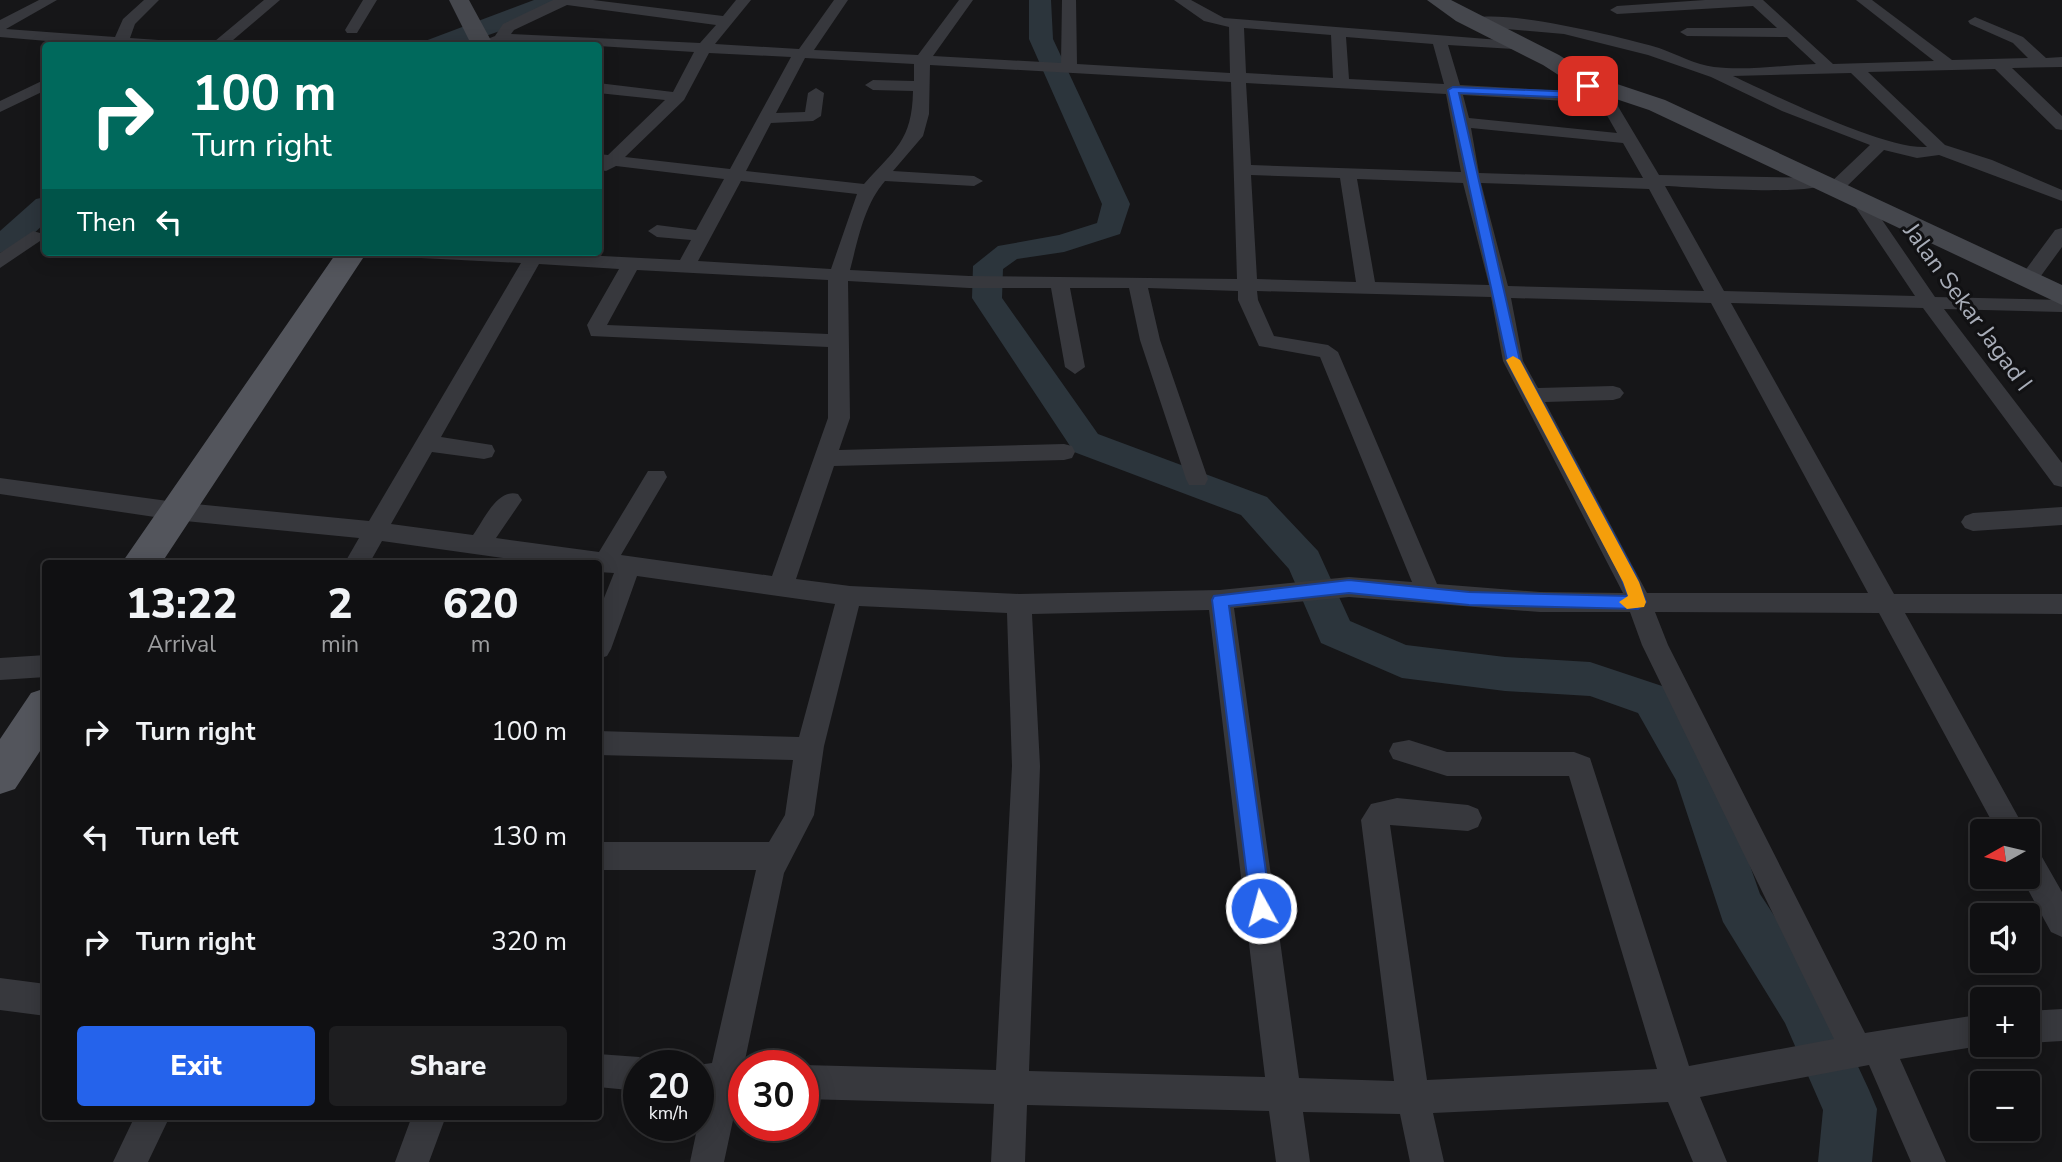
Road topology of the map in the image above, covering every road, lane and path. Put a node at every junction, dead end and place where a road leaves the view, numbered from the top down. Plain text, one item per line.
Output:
1 (50, 0) edge
2 (152, 0) edge
3 (274, 0) edge
4 (370, 0) edge
5 (744, 0) edge
6 (841, 0) edge
7 (966, 0) edge
8 (1069, 0) edge
9 (1181, 0) edge
10 (1437, 0) edge
11 (1755, 0) edge
12 (1863, 0) edge
13 (619, 4) edge
14 (463, 7) edge
15 (1616, 10) edge
16 (1769, 15) junction
17 (1715, 16) dead end
18 (726, 21) junction
19 (1975, 21) dead end
20 (1473, 22) junction
21 (1236, 23) junction
22 (0, 26) edge
23 (352, 30) dead end
24 (1687, 32) dead end
25 (0, 33) edge
26 (1338, 33) junction
27 (1788, 33) junction
28 (1440, 41) junction
29 (97, 42) edge
30 (120, 42) edge
31 (221, 42) edge
32 (487, 42) edge
33 (602, 46) edge
34 (1525, 47) junction
35 (703, 49) junction
36 (802, 54) junction
37 (922, 60) junction
38 (1997, 62) junction
39 (2042, 62) junction
40 (2062, 62) edge
41 (1946, 63) junction
42 (1854, 67) junction
43 (1067, 68) junction
44 (1830, 69) junction
45 (1770, 71) junction
46 (1711, 72) junction
47 (1240, 77) junction
48 (1341, 83) junction
49 (873, 85) dead end
50 (42, 86) edge
51 (920, 86) junction
52 (1786, 86) dead end
53 (602, 88) edge
54 (1594, 89) junction
55 (0, 90) edge
56 (1453, 90) junction
57 (816, 93) dead end
58 (24, 94) junction
59 (678, 97) junction
60 (42, 99) edge
61 (0, 107) edge
62 (2058, 117) edge
63 (764, 119) junction
64 (1462, 122) junction
65 (1629, 139) junction
66 (1881, 143) junction
67 (1941, 144) junction
68 (606, 159) edge
69 (1243, 170) junction
70 (733, 174) junction
71 (1348, 175) junction
72 (1471, 180) junction
73 (974, 181) dead end
74 (1654, 182) junction
75 (874, 183) junction
76 (1828, 185) junction
77 (2062, 196) edge
78 (1859, 199) junction
79 (657, 232) dead end
80 (2062, 234) edge
81 (702, 236) junction
82 (33, 237) dead end
83 (349, 256) edge
84 (529, 256) edge
85 (0, 262) edge
86 (631, 264) junction
87 (685, 268) junction
88 (838, 277) junction
89 (2028, 279) junction
90 (1059, 281) junction
91 (1137, 282) junction
92 (1246, 287) junction
93 (1367, 290) junction
94 (1500, 292) junction
95 (1715, 296) junction
96 (2058, 300) edge
97 (1929, 303) junction
98 (838, 341) junction
99 (1075, 367) dead end
100 (1613, 393) dead end
101 (1530, 395) junction
102 (426, 443) junction
103 (484, 451) dead end
104 (1064, 452) dead end
105 (827, 458) junction
106 (656, 477) dead end
107 (1196, 479) dead end
108 (2062, 479) edge
109 (0, 486) edge
110 (510, 500) dead end
111 (175, 511) junction
112 (2062, 516) edge
113 (1973, 522) dead end
114 (376, 531) junction
115 (479, 545) junction
116 (143, 560) edge
117 (358, 560) edge
118 (582, 560) edge
119 (602, 563) edge
120 (616, 565) junction
121 (781, 586) junction
122 (1429, 594) junction
123 (850, 596) junction
124 (1220, 600) junction
125 (1638, 602) junction
126 (1019, 604) junction
127 (1885, 604) junction
128 (2062, 604) edge
129 (602, 630) edge
130 (42, 666) edge
131 (0, 669) edge
132 (38, 728) edge
133 (602, 743) edge
134 (810, 749) junction
135 (1403, 751) dead end
136 (0, 775) edge
137 (1468, 818) dead end
138 (2005, 819) edge
139 (602, 856) edge
140 (776, 856) junction
141 (2040, 882) edge
142 (2062, 922) edge
143 (0, 994) edge
144 (42, 999) edge
145 (2062, 1025) edge
146 (2040, 1026) edge
147 (1970, 1032) edge
148 (1857, 1051) junction
149 (602, 1070) edge
150 (623, 1072) edge
151 (722, 1080) edge
152 (819, 1082) edge
153 (1678, 1085) junction
154 (1010, 1087) junction
155 (1285, 1095) junction
156 (1413, 1098) junction
157 (151, 1120) edge
158 (428, 1120) edge
159 (130, 1162) edge
160 (412, 1162) edge
161 (707, 1162) edge
162 (1008, 1162) edge
163 (1293, 1162) edge
164 (1427, 1162) edge
165 (1710, 1162) edge
166 (1929, 1162) edge

1 - 22 street
2 - 30 street
3 - 31 street
4 - 23 street
5 - 18 street
6 - 36 street
7 - 37 street
8 - 43 street
9 - 21 street
10 - 20 main road
11 - 15 street
11 - 16 street
12 - 41 street
13 - 18 street
13 - 32 street
14 - 32 main road
16 - 17 street
16 - 27 street
18 - 35 street
19 - 39 street
20 - 34 main road
20 - 46 street
21 - 26 street
21 - 47 street
24 - 27 street
25 - 29 street
26 - 28 street
26 - 48 street
27 - 44 street
28 - 34 street
28 - 56 street
33 - 35 street
34 - 54 main road
35 - 36 street
35 - 59 street
36 - 37 street
36 - 63 street
37 - 43 street
37 - 51 street
38 - 39 street
38 - 41 street
38 - 62 street
39 - 40 street
41 - 42 street
42 - 44 street
42 - 67 street
43 - 47 street
44 - 45 street
45 - 46 street
45 - 52 street
46 - 66 street
47 - 48 street
47 - 69 street
48 - 56 street
49 - 51 street
50 - 58 street
51 - 75 street
53 - 59 street
54 - 56 street
54 - 65 street
54 - 76 main road
55 - 58 street
56 - 64 street
57 - 63 street
58 - 60 street
58 - 61 street
59 - 68 street
63 - 70 street
64 - 65 street
64 - 72 street
65 - 74 street
66 - 67 street
66 - 76 street
67 - 77 street
68 - 70 street
69 - 71 street
69 - 92 street
70 - 75 street
70 - 81 street
71 - 72 street
71 - 93 street
72 - 74 street
72 - 94 street
73 - 75 street
74 - 76 street
74 - 95 street
75 - 88 street
76 - 78 main road
78 - 89 main road
78 - 97 street, Jalan Sekar Jagad I
79 - 81 street
80 - 89 street
81 - 87 street
82 - 85 street
83 - 111 main road
84 - 86 street
84 - 102 street
86 - 87 street
86 - 98 street
87 - 88 street
88 - 90 street
88 - 98 street
89 - 96 main road
90 - 91 street
90 - 99 street
91 - 92 street
91 - 107 street
92 - 93 street
92 - 122 street
93 - 94 street
94 - 95 street
94 - 101 street
95 - 97 street
95 - 127 street
96 - 97 street
97 - 108 street, Jalan Sekar Jagad I
98 - 105 street
100 - 101 street
101 - 125 street
102 - 103 street
102 - 114 street
104 - 105 street
105 - 121 street
106 - 120 street
109 - 111 street
110 - 115 street
111 - 114 street
111 - 116 main road
112 - 113 street
114 - 115 street
114 - 117 street
115 - 118 street
119 - 120 street
120 - 121 street
120 - 129 street
121 - 123 street
122 - 124 street
122 - 125 street
123 - 126 street
123 - 134 street
124 - 126 street
124 - 155 street
125 - 127 street
125 - 148 street
126 - 154 street
127 - 128 street
127 - 138 street
130 - 131 street
132 - 136 main road
133 - 134 street
134 - 140 street
135 - 153 street
137 - 156 street
139 - 140 street
140 - 151 street
141 - 142 street
143 - 144 street
145 - 146 street
147 - 148 street
148 - 153 street
148 - 166 street
149 - 150 street
151 - 161 street
152 - 154 street
153 - 156 street
153 - 165 street
154 - 155 street
154 - 162 street
155 - 156 street
155 - 163 street
156 - 164 street
157 - 159 street
158 - 160 street

